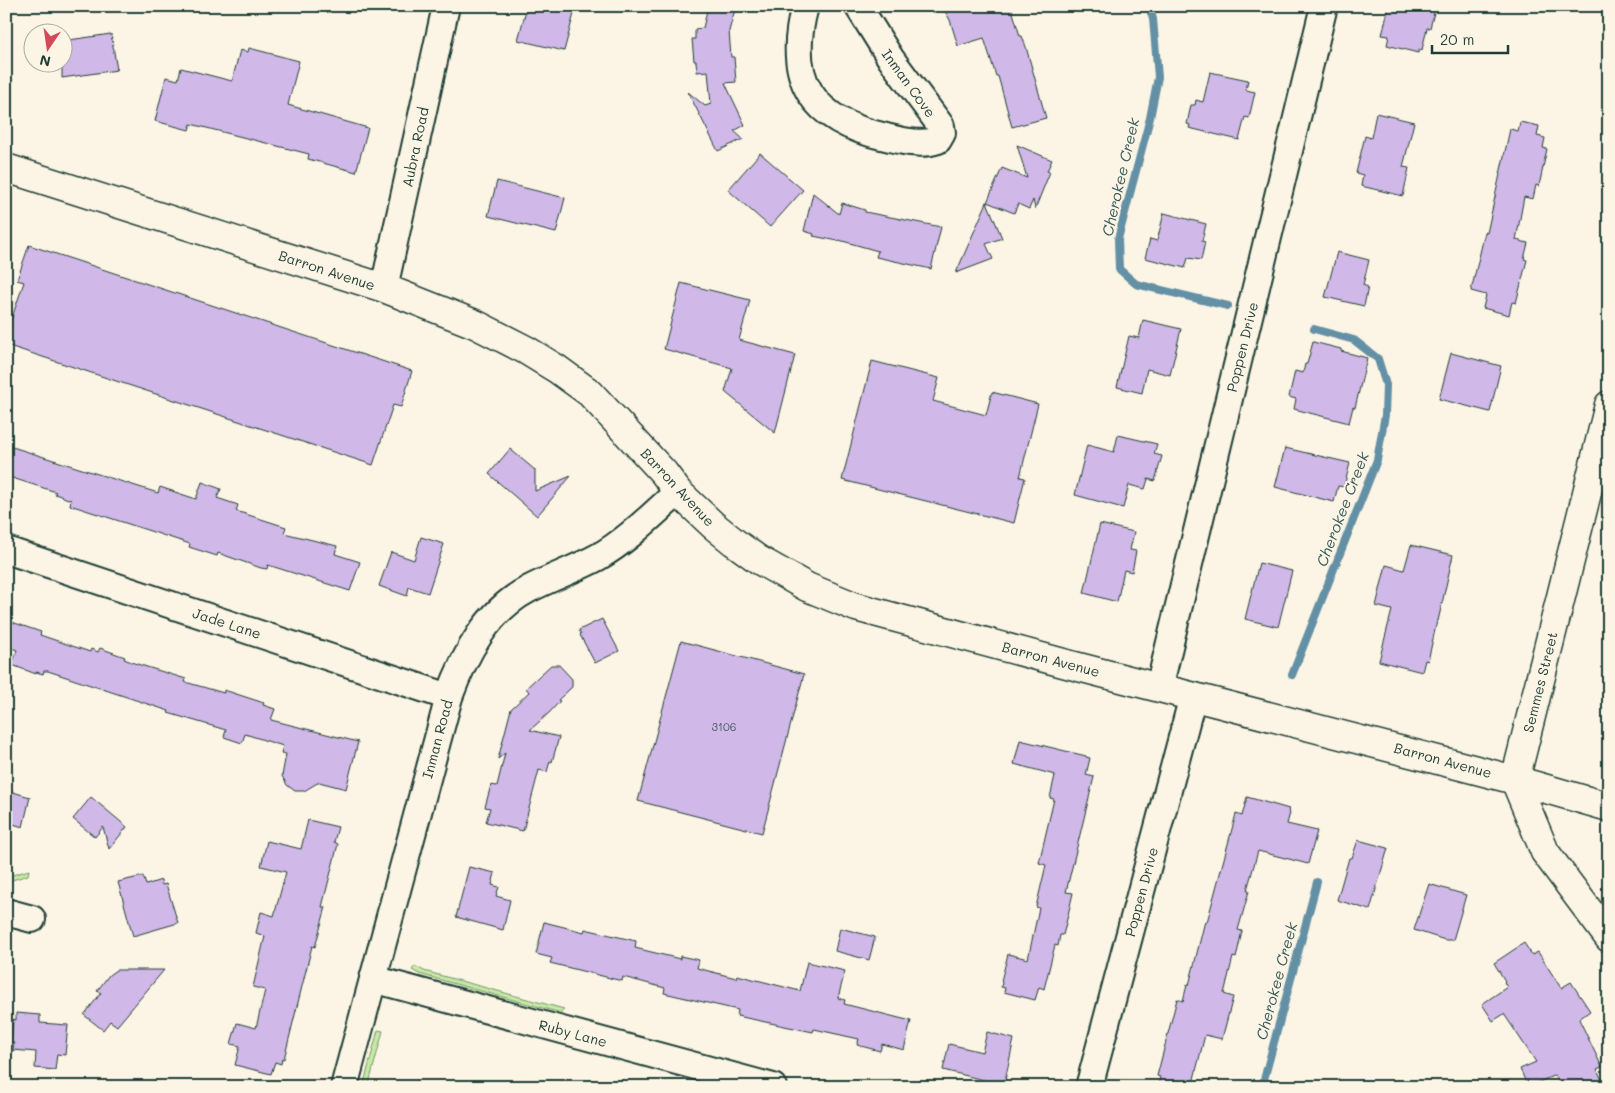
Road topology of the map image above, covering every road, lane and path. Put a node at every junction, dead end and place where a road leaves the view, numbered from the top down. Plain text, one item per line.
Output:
1 (446, 6) edge
2 (805, 6) edge
3 (858, 6) edge
4 (1324, 6) edge
5 (6, 168) edge
6 (384, 288) junction
7 (1609, 405) edge
8 (678, 492) junction
9 (6, 550) edge
10 (1159, 688) junction
11 (1193, 696) junction
12 (449, 697) junction
13 (1515, 780) junction
14 (1609, 807) edge
15 (6, 912) edge
16 (32, 919) dead end
17 (1609, 938) edge
18 (373, 979) junction
19 (344, 1087) edge
20 (773, 1087) edge
21 (1089, 1087) edge

1 - 6 street, Aubra Road
2 - 3 street, Inman Cove
4 - 10 street, Poppen Drive
5 - 6 main road, Barron Avenue
6 - 8 main road, Barron Avenue
7 - 13 main road, Semmes Street
8 - 10 main road, Barron Avenue
8 - 12 street, Inman Road
9 - 12 street, Jade Lane
10 - 11 main road, Barron Avenue
11 - 13 main road, Barron Avenue
11 - 21 street, Poppen Drive
12 - 18 street, Inman Road
13 - 14 main road, Barron Avenue
13 - 17 main road
15 - 16 street
18 - 19 street, Inman Road
18 - 20 street, Ruby Lane

